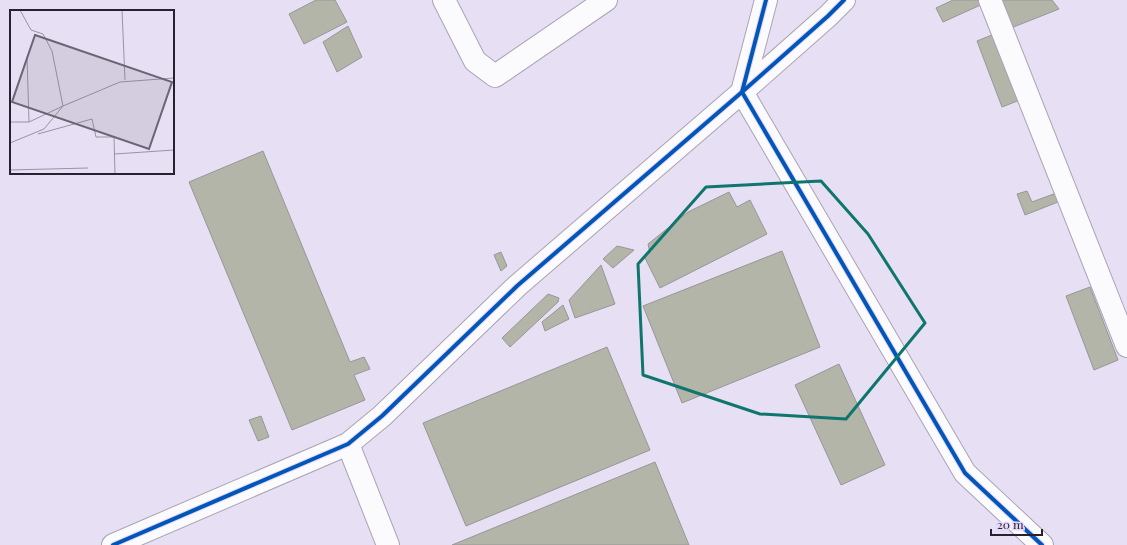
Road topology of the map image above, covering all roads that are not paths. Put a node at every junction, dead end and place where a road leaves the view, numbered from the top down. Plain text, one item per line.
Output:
1 (444, 0) edge
2 (606, 0) edge
3 (766, 0) edge
4 (844, 0) edge
5 (990, 0) edge
6 (742, 92) junction
7 (1127, 346) edge
8 (348, 444) junction
9 (113, 545) edge
10 (388, 545) edge
11 (1042, 545) edge

1 - 2 street
3 - 6 street
4 - 6 street
5 - 7 street
6 - 8 street
6 - 11 street
8 - 9 street
8 - 10 street

